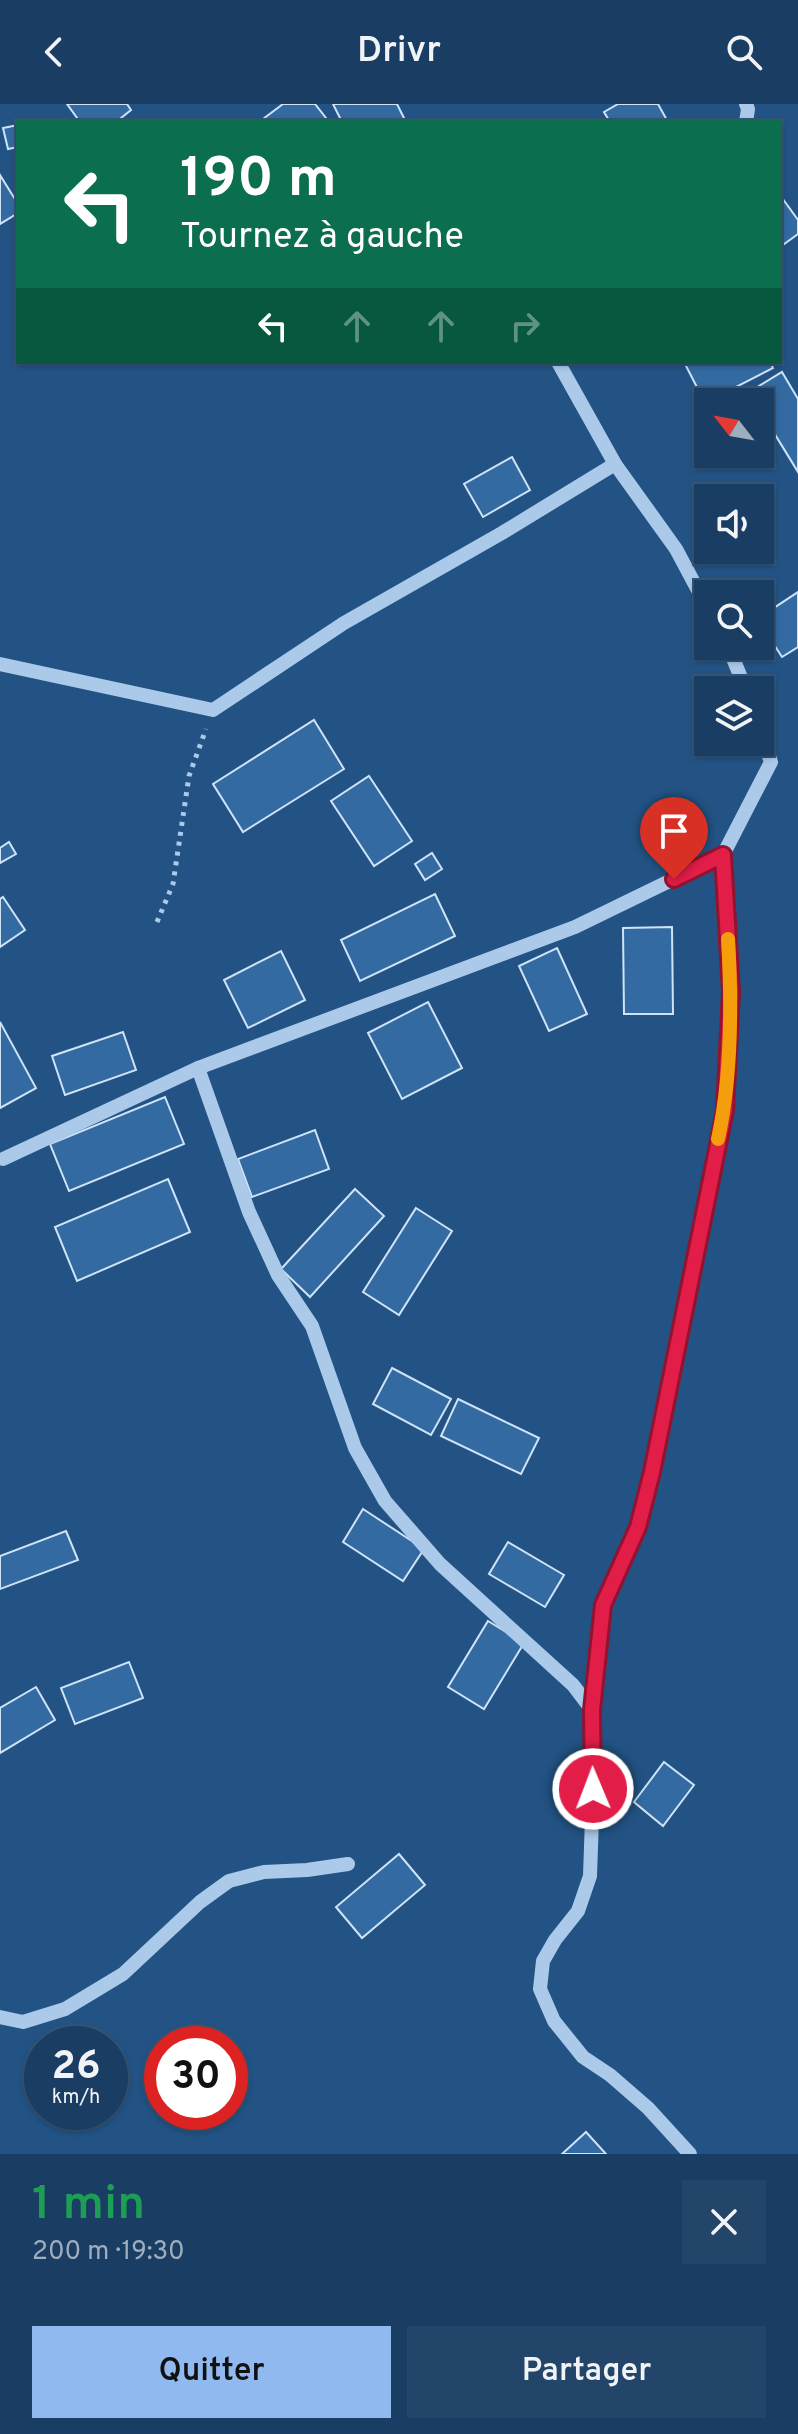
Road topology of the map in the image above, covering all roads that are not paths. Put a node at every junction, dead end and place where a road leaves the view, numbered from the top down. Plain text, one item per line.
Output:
1 (559, 364) edge
2 (615, 464) junction
3 (694, 583) edge
4 (0, 664) edge
5 (769, 756) edge
6 (723, 855) junction
7 (198, 1068) junction
8 (1, 1158) edge
9 (592, 1710) junction
10 (348, 1864) dead end
11 (0, 2017) edge
12 (690, 2154) edge

1 - 2 street
2 - 3 street
2 - 4 street
5 - 6 street
6 - 7 street
6 - 9 street
7 - 8 street
7 - 9 street
9 - 12 street
10 - 11 street

